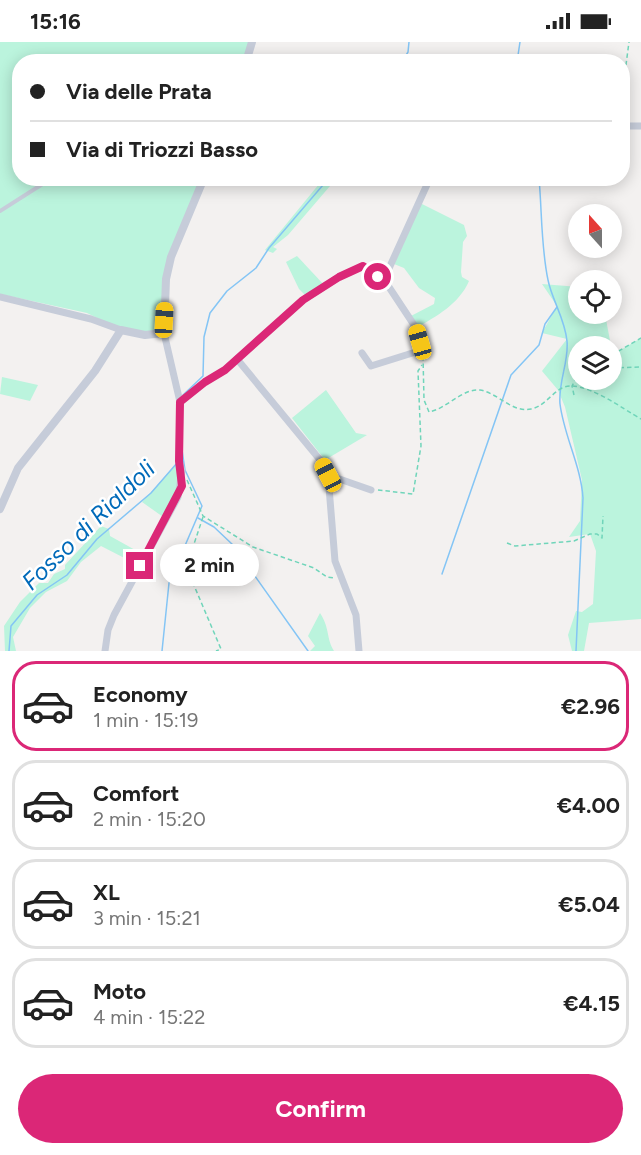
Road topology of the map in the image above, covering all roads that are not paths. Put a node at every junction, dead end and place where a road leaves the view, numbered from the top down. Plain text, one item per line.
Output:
1 (39, 186) edge
2 (201, 186) edge
3 (427, 186) edge
4 (0, 211) edge
5 (383, 278) junction
6 (0, 297) edge
7 (121, 330) junction
8 (164, 333) junction
9 (362, 352) dead end
10 (237, 359) junction
11 (180, 402) junction
12 (328, 475) junction
13 (371, 490) road end
14 (0, 510) edge
15 (105, 651) edge
16 (359, 651) edge

1 - 4 lane
2 - 8 street
3 - 5 street
5 - 9 street
5 - 10 street
6 - 7 street
7 - 8 street
7 - 14 street
8 - 11 street
10 - 11 street
10 - 12 street
11 - 15 street
12 - 13 street
12 - 16 street

